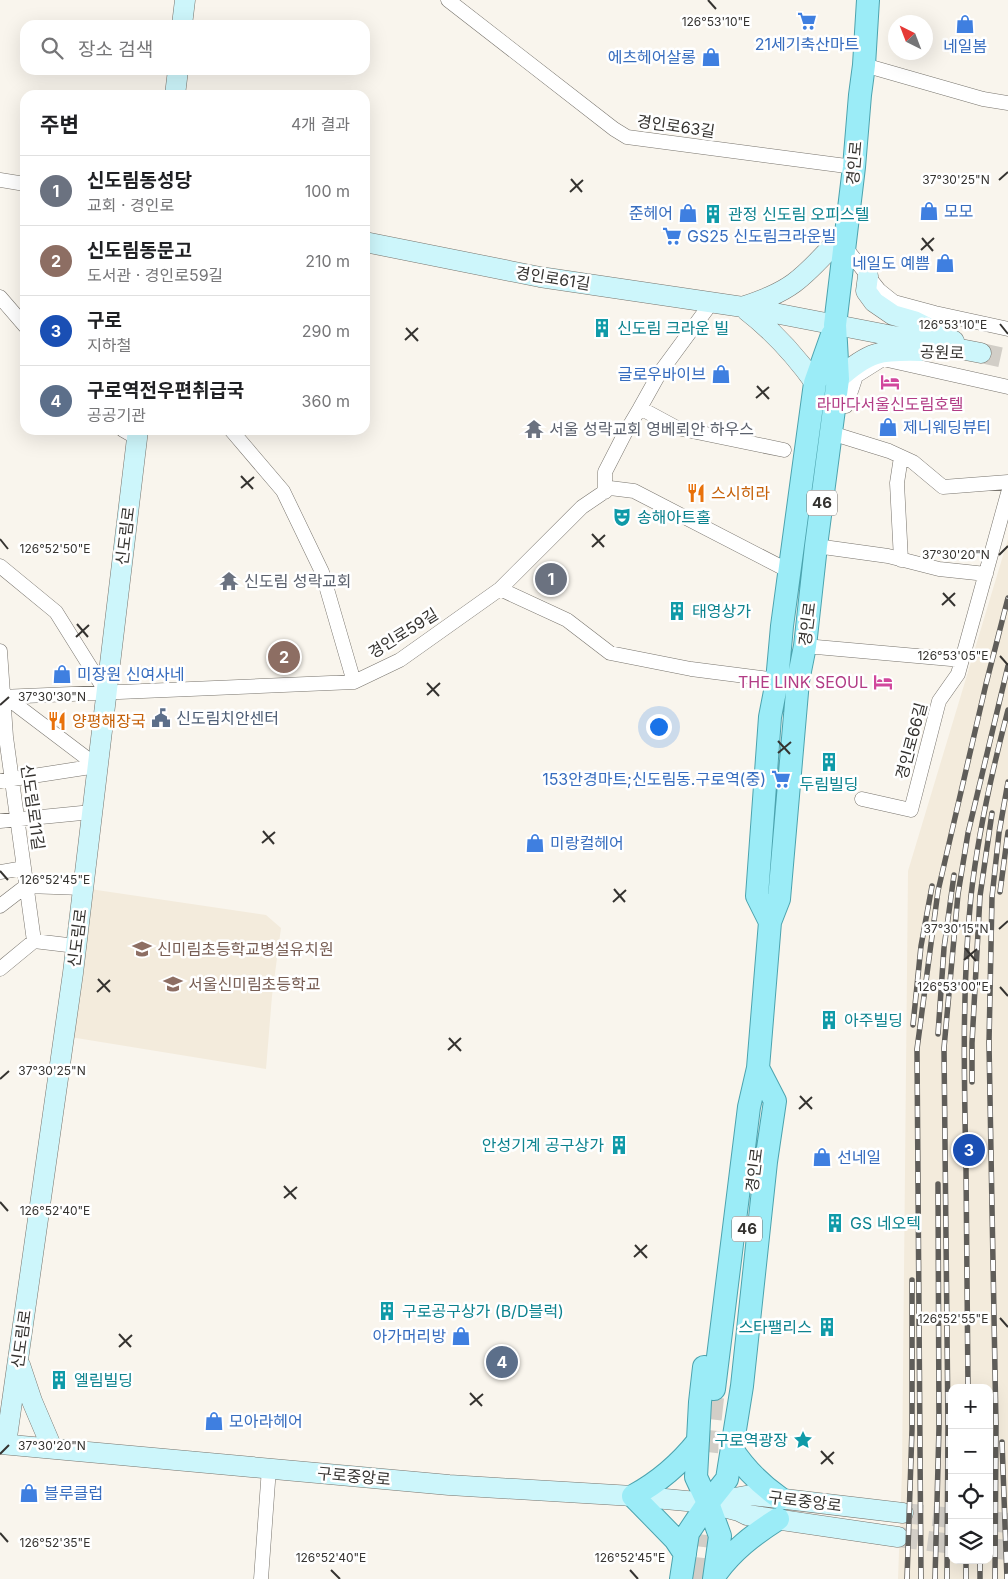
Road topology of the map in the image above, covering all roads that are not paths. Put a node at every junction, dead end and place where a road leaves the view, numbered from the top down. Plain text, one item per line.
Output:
1 (185, 0) edge
2 (448, 0) edge
3 (868, 0) edge
4 (463, 4) edge
5 (183, 20) edge
6 (864, 65) junction
7 (178, 75) edge
8 (176, 90) edge
9 (1008, 103) edge
10 (854, 167) junction
11 (0, 180) edge
12 (20, 183) edge
13 (846, 239) junction
14 (370, 243) edge
15 (868, 276) junction
16 (0, 297) edge
17 (712, 302) junction
18 (743, 307) junction
19 (20, 320) edge
20 (836, 325) junction
21 (1008, 329) edge
22 (980, 354) junction
23 (838, 380) junction
24 (815, 383) junction
25 (1008, 387) edge
26 (835, 404) junction
27 (640, 408) junction
28 (831, 433) junction
29 (132, 435) edge
30 (235, 435) edge
31 (784, 450) dead end
32 (901, 457) junction
33 (1008, 482) edge
34 (605, 492) junction
35 (1008, 493) edge
36 (816, 546) junction
37 (901, 560) junction
38 (0, 566) edge
39 (789, 571) junction
40 (986, 574) junction
41 (500, 589) junction
42 (805, 646) junction
43 (0, 651) edge
44 (962, 660) junction
45 (788, 681) junction
46 (354, 682) junction
47 (106, 692) junction
48 (1, 695) edge
49 (3, 738) edge
50 (97, 766) junction
51 (6, 780) edge
52 (862, 799) dead end
53 (92, 812) junction
54 (17, 818) junction
55 (0, 821) edge
56 (24, 868) junction
57 (0, 872) edge
58 (26, 886) junction
59 (83, 888) junction
60 (0, 906) edge
61 (34, 941) junction
62 (76, 946) junction
63 (0, 969) edge
64 (758, 1068) junction
65 (18, 1360) junction
66 (720, 1390) tunnel mouth
67 (0, 1395) edge
68 (698, 1441) junction
69 (3, 1444) edge
70 (52, 1448) junction
71 (732, 1449) junction
72 (269, 1468) junction
73 (633, 1496) junction
74 (708, 1503) junction
75 (779, 1509) junction
76 (902, 1513) tunnel mouth
77 (898, 1538) tunnel mouth
78 (685, 1554) junction
79 (714, 1578) edge
80 (261, 1579) edge
81 (681, 1579) edge

1 - 5 street
2 - 4 street, 경인로63길
3 - 6 main road, 경인로 / 46
4 - 10 street, 경인로63길
6 - 9 street
6 - 10 main road, 경인로 / 46
7 - 8 street
10 - 13 main road, 경인로 / 46
11 - 12 street
13 - 15 street
13 - 18 street
13 - 20 main road, 경인로 / 46
14 - 17 street, 경인로61길
15 - 21 street
15 - 22 street
16 - 19 street
17 - 18 street, 경인로61길
17 - 27 street
18 - 20 street, 경인로61길
18 - 24 street
20 - 22 street, 경인로61길
20 - 23 main road, 경인로 / 46
20 - 24 main road, 경인로 / 46
22 - 23 street, 공원로
23 - 26 main road, 경인로 / 46
24 - 39 main road, 경인로 / 46
25 - 26 street
26 - 28 main road, 경인로 / 46
27 - 31 street
27 - 34 street
28 - 32 street
28 - 36 main road, 경인로 / 46
29 - 47 street, 신도림로
30 - 46 street
32 - 33 street
32 - 37 street
34 - 39 street
34 - 41 street
35 - 40 street, 경인로66길
36 - 37 street
36 - 42 main road, 경인로 / 46
37 - 40 street
38 - 47 street
39 - 45 main road, 경인로 / 46
40 - 44 street, 경인로66길
41 - 45 street
41 - 46 street, 경인로59길
42 - 44 street
42 - 45 main road, 경인로 / 46
43 - 48 street, 신도림로11길
44 - 52 street, 경인로66길
45 - 64 main road, 경인로 / 46
46 - 47 street, 경인로59길
47 - 48 street
47 - 50 street, 신도림로
48 - 49 street, 신도림로11길
48 - 50 street
49 - 51 street, 신도림로11길
50 - 51 street
50 - 53 street, 신도림로
51 - 54 street, 신도림로11길
53 - 54 street
53 - 59 street, 신도림로
54 - 55 street
54 - 56 street, 신도림로11길
56 - 57 street
56 - 58 street, 신도림로11길
58 - 59 street
58 - 60 street
58 - 61 street, 신도림로11길
59 - 62 street, 신도림로
61 - 62 street
61 - 63 street
62 - 65 street, 신도림로
64 - 66 main road, 경인로 / 46
64 - 68 main road
64 - 71 main road
65 - 67 street
65 - 69 street, 신도림로
65 - 70 street
68 - 73 main road
68 - 74 main road
69 - 70 street, 구로중앙로
70 - 72 street, 구로중앙로
71 - 74 main road
71 - 75 main road
72 - 73 street, 구로중앙로
72 - 80 street
73 - 74 street, 구로중앙로
73 - 78 main road
74 - 75 street, 구로중앙로
74 - 78 main road
74 - 79 main road
75 - 76 street, 구로중앙로
75 - 77 street, 구로중앙로
75 - 79 main road
78 - 81 main road

